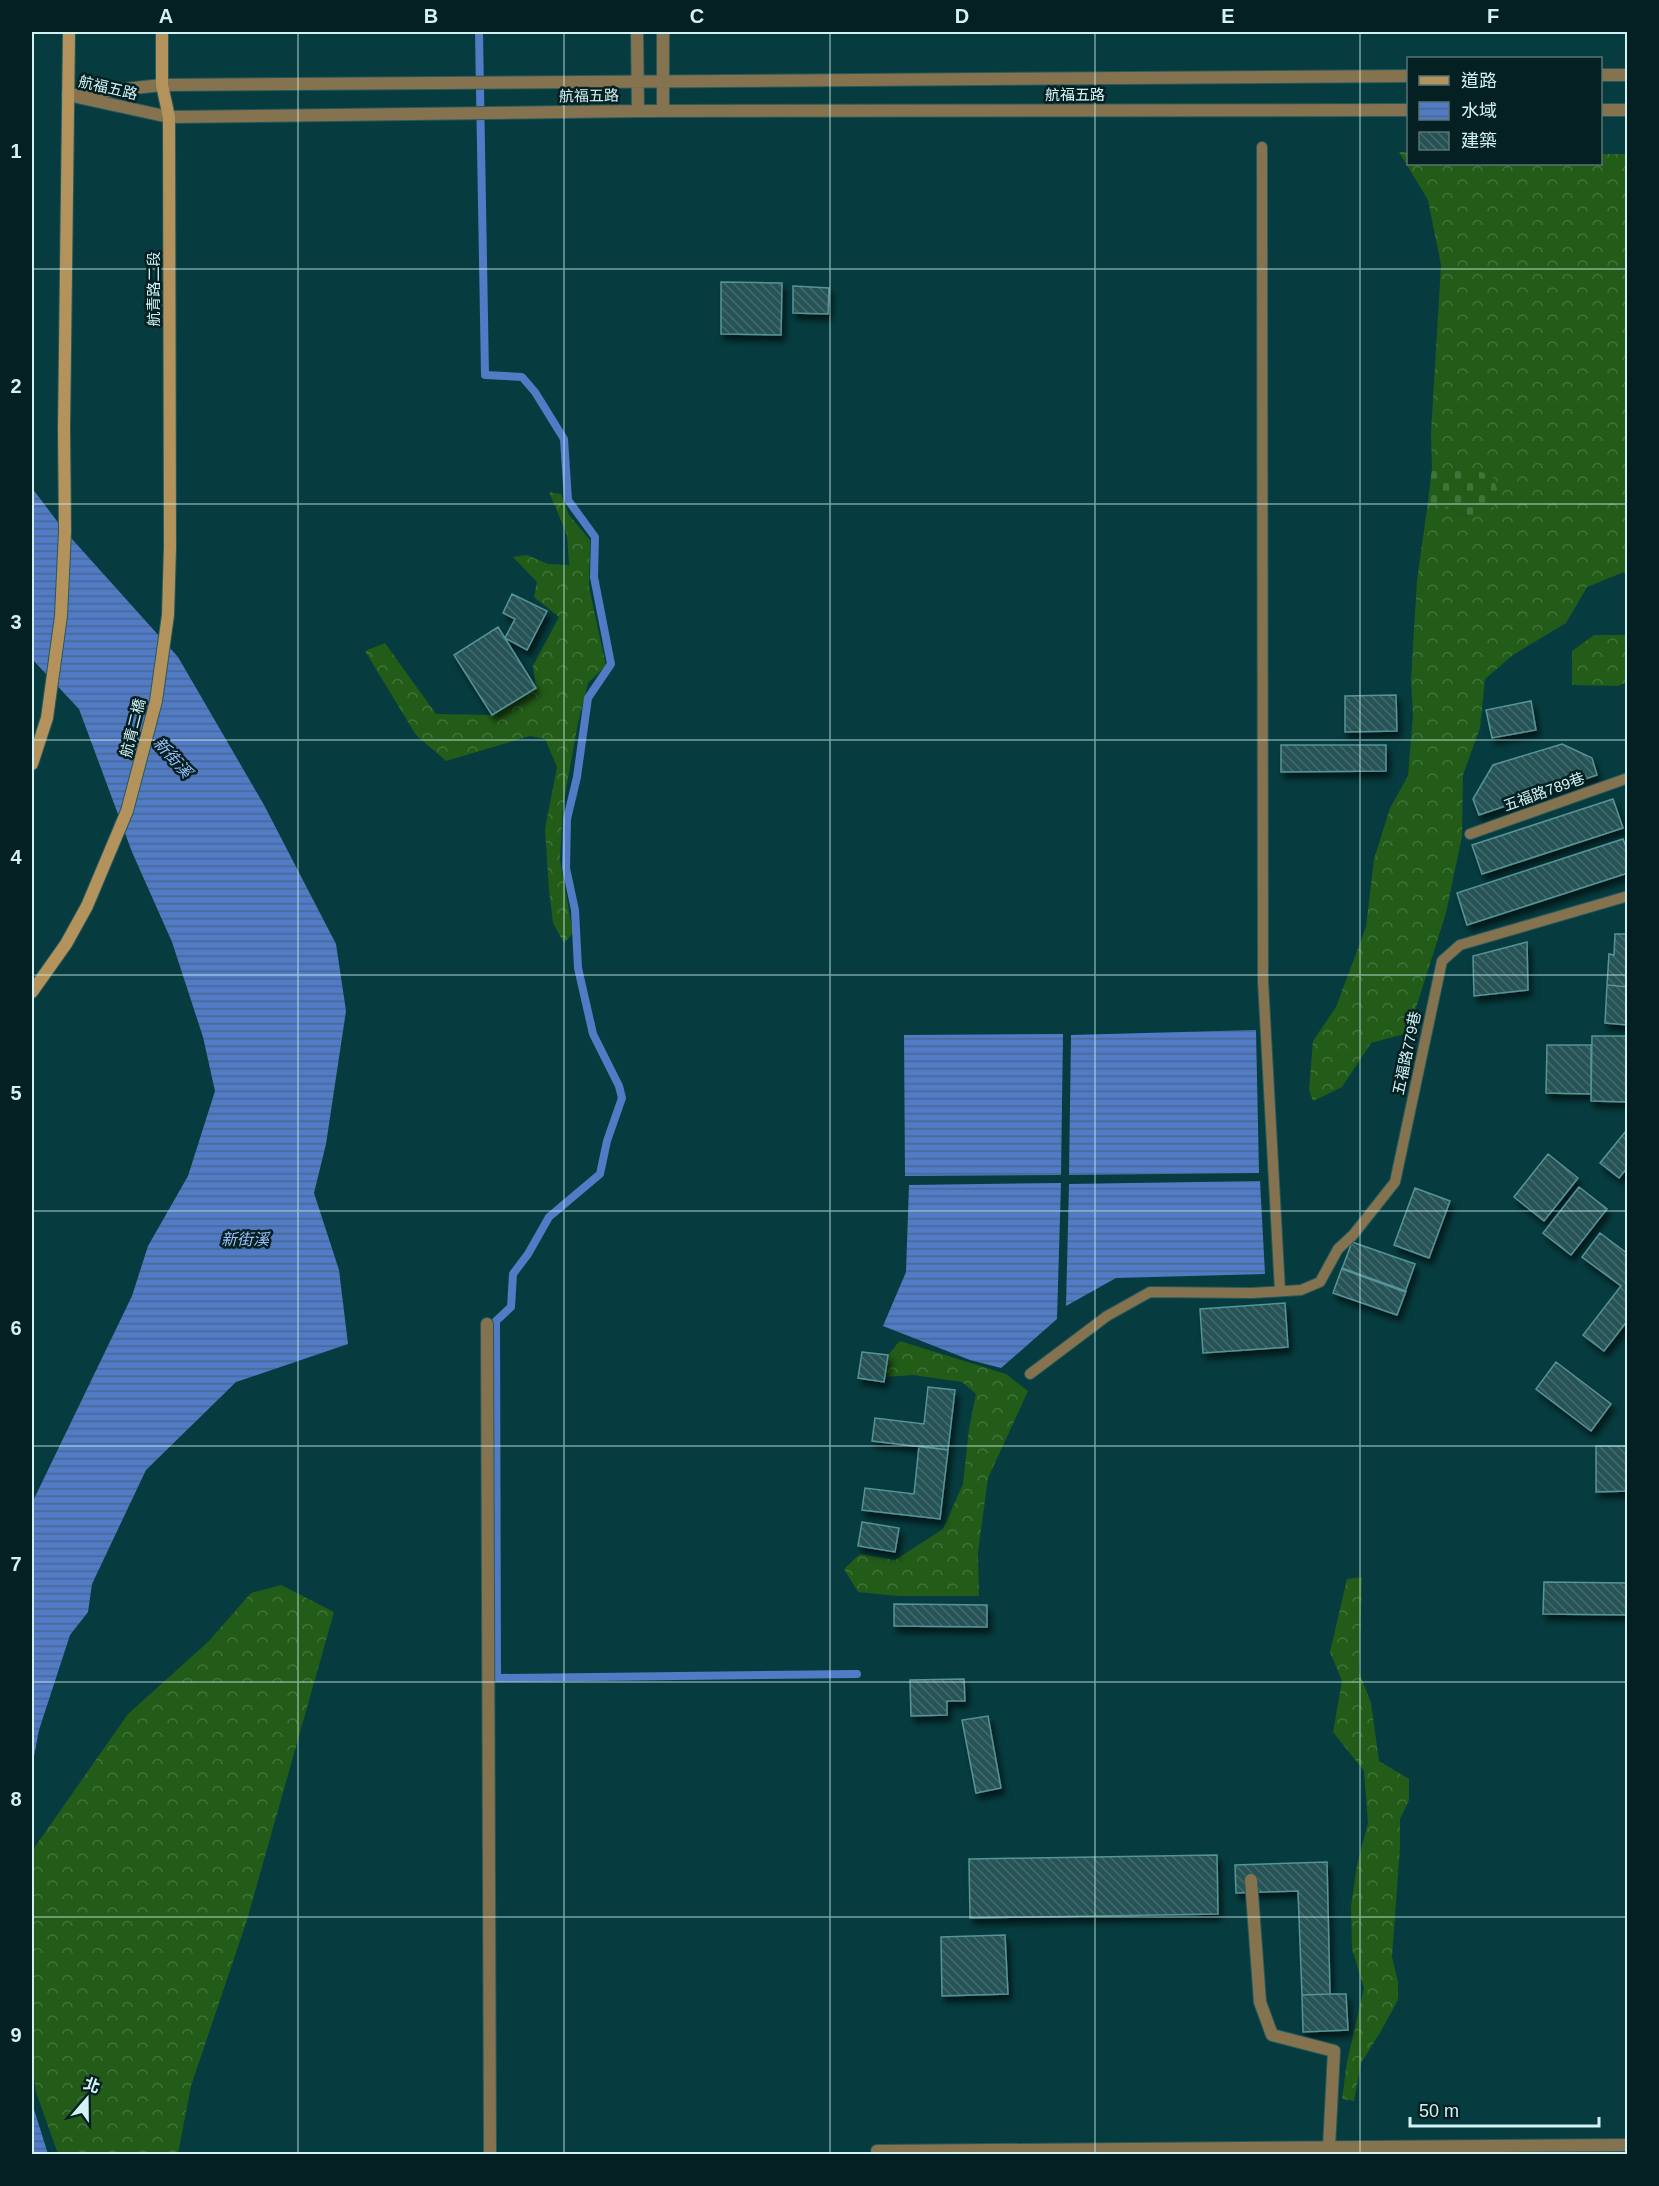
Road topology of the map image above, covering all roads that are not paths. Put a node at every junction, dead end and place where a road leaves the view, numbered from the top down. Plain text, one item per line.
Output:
1 (69, 32) edge
2 (162, 32) edge
3 (637, 32) edge
4 (663, 32) edge
5 (1602, 75) edge
6 (1628, 75) edge
7 (1407, 76) edge
8 (637, 80) junction
9 (663, 80) junction
10 (162, 85) junction
11 (68, 95) junction
12 (1407, 110) edge
13 (1602, 110) edge
14 (1628, 110) edge
15 (638, 111) junction
16 (663, 111) junction
17 (169, 117) junction
18 (1262, 147) dead end
19 (170, 548) joint
20 (32, 764) edge
21 (1628, 778) edge
22 (1470, 834) dead end
23 (1628, 896) edge
24 (32, 992) edge
25 (1280, 1291) junction
26 (487, 1324) dead end
27 (1030, 1374) dead end
28 (1251, 1880) dead end
29 (1628, 2145) edge
30 (1329, 2147) junction
31 (877, 2151) dead end
32 (490, 2154) edge

1 - 11 street
2 - 10 street, 航青路二段
3 - 8 street
4 - 9 street
5 - 6 street
7 - 9 street, 航福五路
8 - 9 street, 航福五路
8 - 10 street, 航福五路
8 - 15 street
9 - 16 street
10 - 11 street, 航福五路
10 - 17 street, 航青路二段
11 - 17 street, 航福五路
11 - 20 street
12 - 16 street, 航福五路
13 - 14 street
15 - 16 street, 航福五路
15 - 17 street, 航福五路
17 - 19 street, 航青路二段
18 - 25 lane
19 - 24 street, 航青二橋
21 - 22 lane, 五福路789巷
23 - 25 lane, 五福路779巷
25 - 27 lane, 五福路779巷
26 - 32 street
28 - 30 street
29 - 30 street
30 - 31 street

